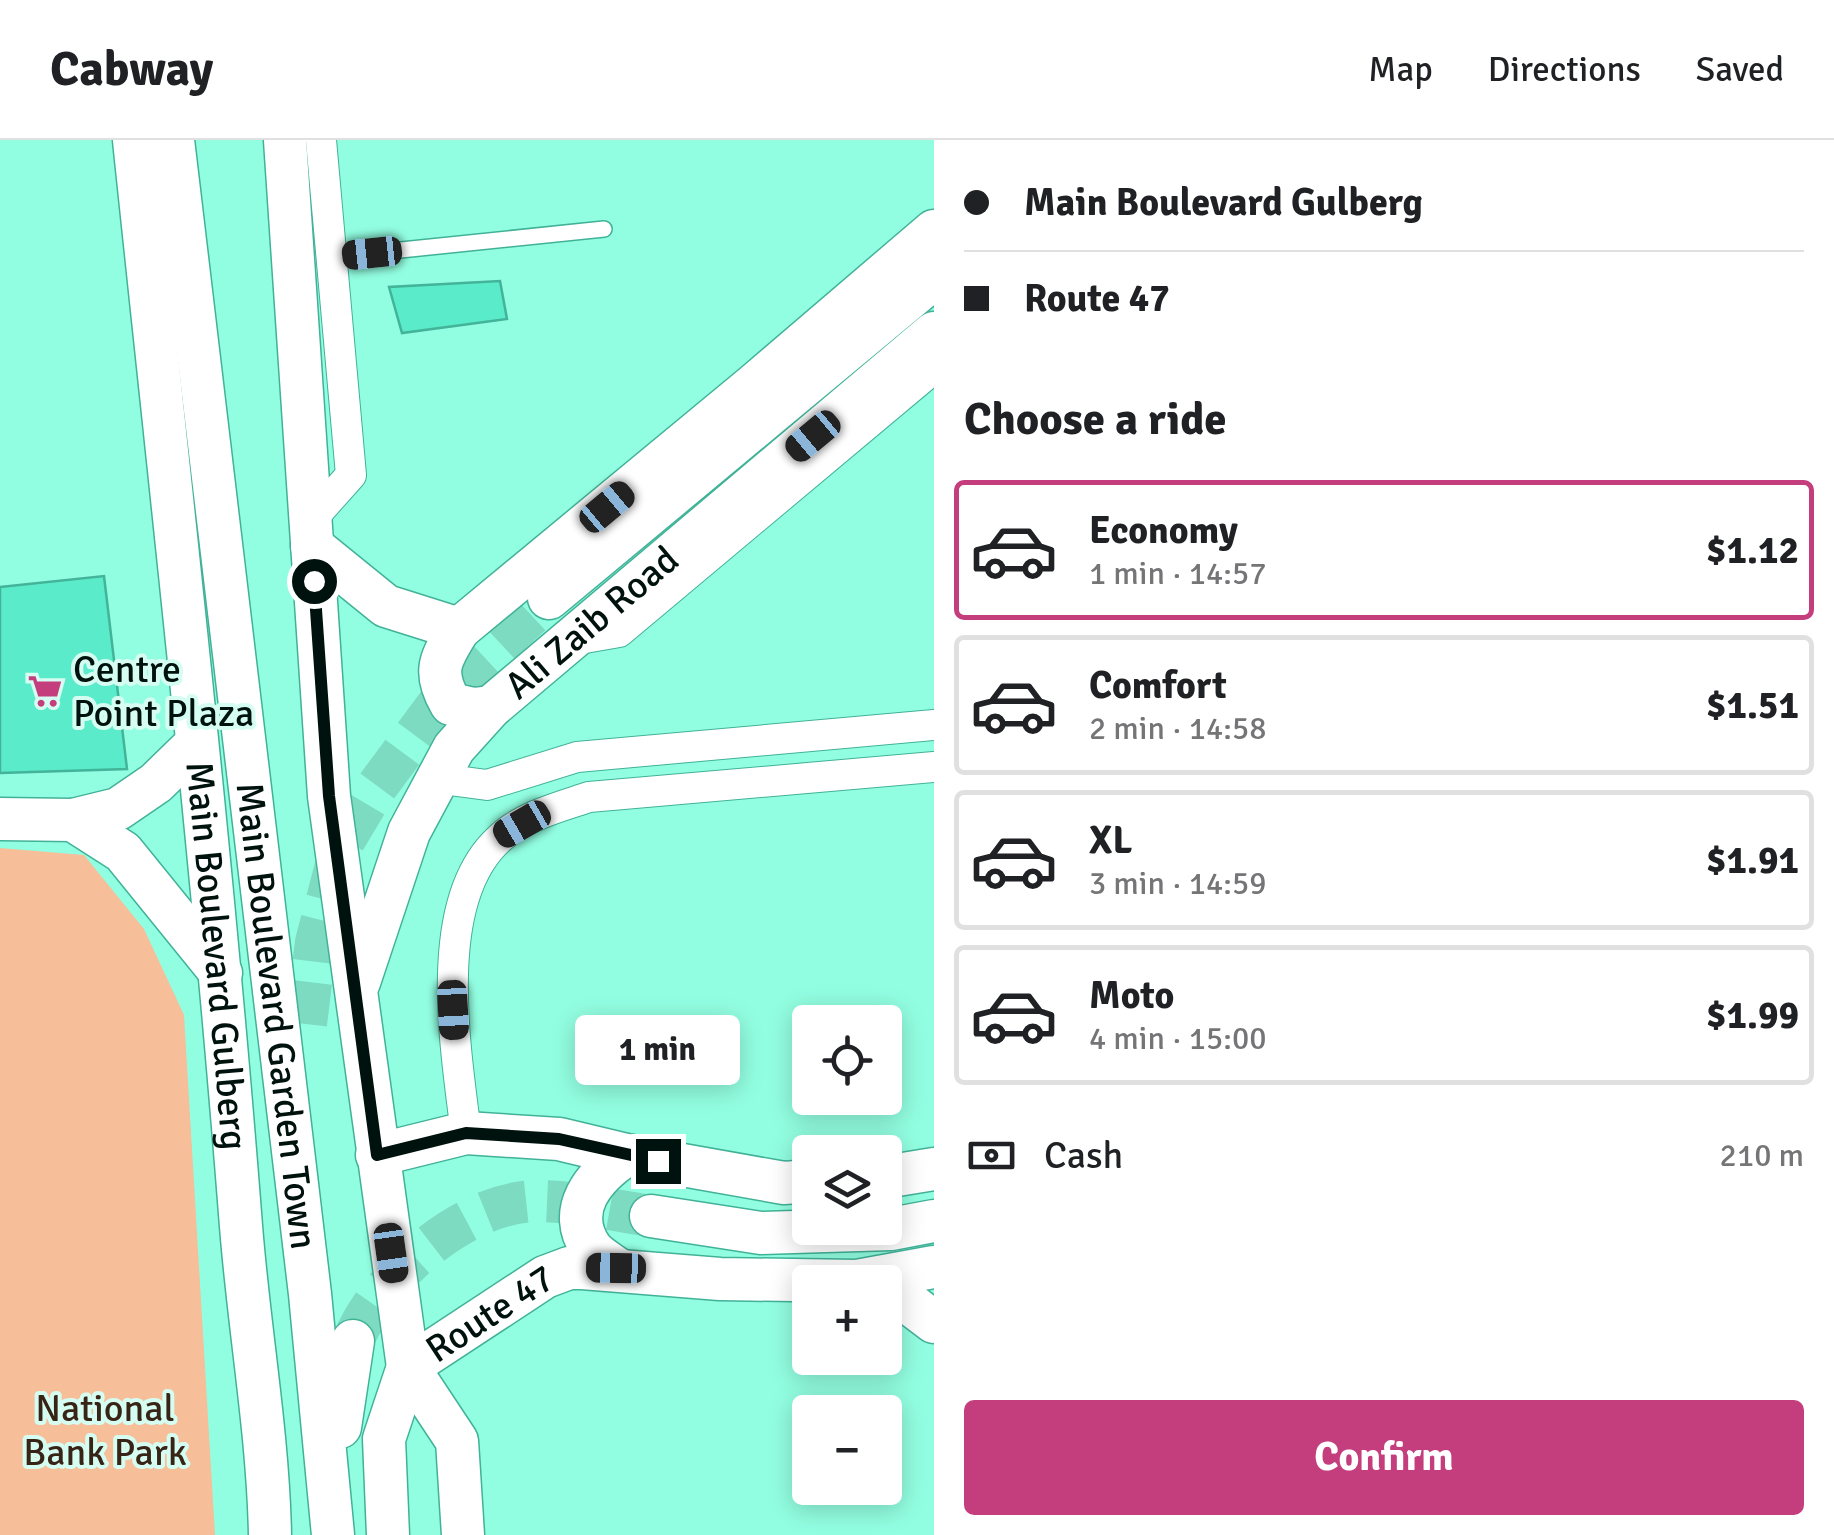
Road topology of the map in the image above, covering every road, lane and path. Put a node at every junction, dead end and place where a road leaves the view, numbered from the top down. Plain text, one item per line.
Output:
1 (134, 140) edge
2 (172, 140) edge
3 (285, 140) edge
4 (322, 140) edge
5 (604, 230) dead end
6 (934, 231) edge
7 (333, 257) junction
8 (934, 278) edge
9 (934, 334) edge
10 (934, 368) edge
11 (311, 533) junction
12 (549, 598) tunnel mouth
13 (459, 629) junction
14 (572, 640) junction
15 (491, 708) junction
16 (934, 725) edge
17 (196, 744) junction
18 (934, 767) edge
19 (439, 773) junction
20 (0, 818) edge
21 (73, 820) junction
22 (221, 973) junction
23 (356, 992) junction
24 (306, 1024) tunnel mouth
25 (466, 1133) junction
26 (377, 1155) junction
27 (626, 1156) junction
28 (934, 1169) edge
29 (902, 1174) edge
30 (792, 1183) edge
31 (651, 1216) tunnel mouth
32 (934, 1222) edge
33 (934, 1267) edge
34 (616, 1268) junction
35 (902, 1273) edge
36 (792, 1281) edge
37 (310, 1294) junction
38 (902, 1299) edge
39 (934, 1322) edge
40 (353, 1341) tunnel mouth
41 (408, 1367) junction
42 (332, 1516) edge
43 (270, 1535) edge
44 (388, 1535) edge
45 (463, 1535) edge

1 - 17 main road, Main Boulevard Gulberg
2 - 37 main road, Main Boulevard Garden Town
3 - 11 main road
4 - 7 street
5 - 7 lane
6 - 13 main road, Ali Zaib Road
7 - 11 street
8 - 12 main road
9 - 14 main road, Ali Zaib Road
10 - 14 street
11 - 13 main road
11 - 23 main road
13 - 15 main road
14 - 15 main road, Ali Zaib Road
15 - 19 main road, Ali Zaib Road
16 - 19 street
17 - 21 main road
17 - 22 main road, Main Boulevard Gulberg
18 - 25 street
19 - 23 main road, Ali Zaib Road
20 - 21 main road
21 - 22 main road
22 - 43 main road, Main Boulevard Gulberg
23 - 26 main road
24 - 37 main road
25 - 26 main road
25 - 27 main road
26 - 41 main road
27 - 30 main road
27 - 34 main road
28 - 29 main road
31 - 32 main road
33 - 35 main road, Route 47
34 - 36 main road, Route 47
34 - 41 main road, Route 47
37 - 42 main road, Main Boulevard Garden Town
38 - 39 main road
40 - 42 main road
41 - 44 main road
41 - 45 main road

